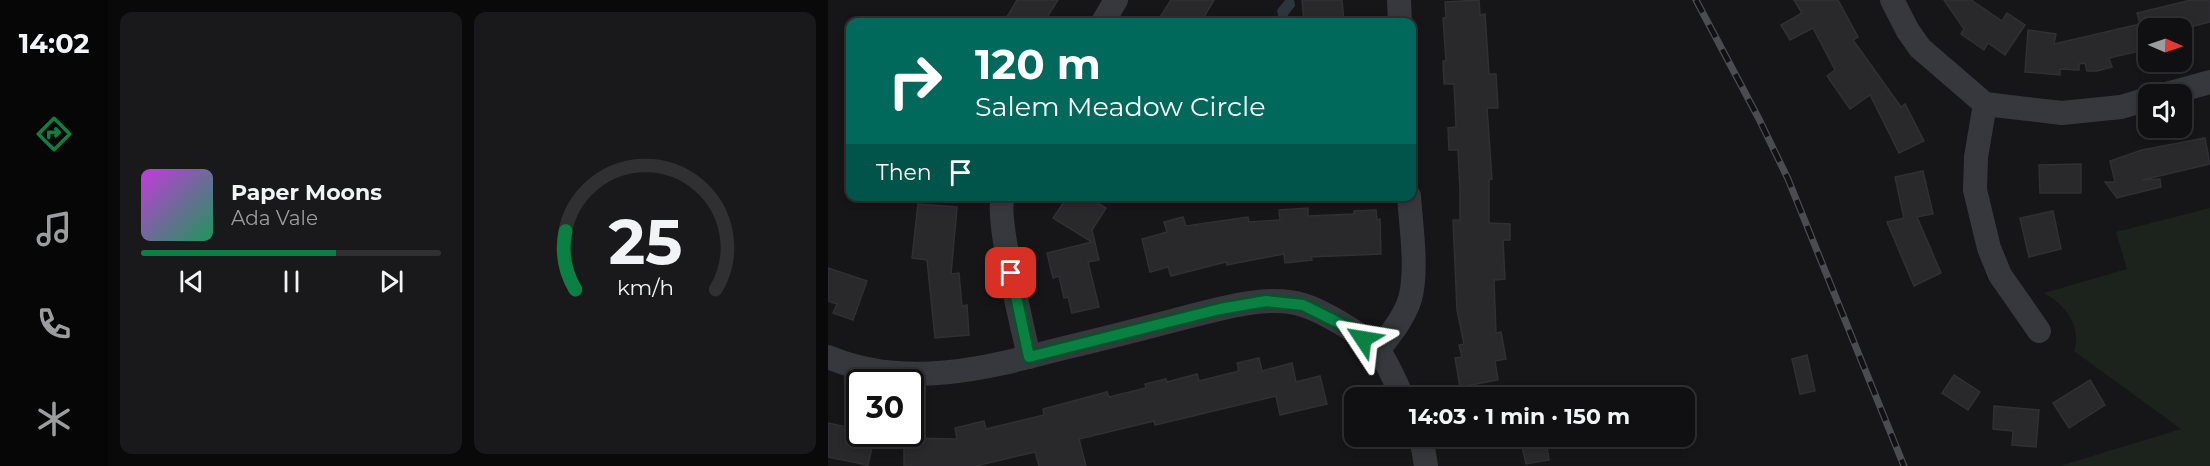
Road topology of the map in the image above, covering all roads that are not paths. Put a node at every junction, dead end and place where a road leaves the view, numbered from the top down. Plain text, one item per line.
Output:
1 (1116, 0) edge
2 (1399, 0) edge
3 (1892, 0) edge
4 (1105, 18) edge
5 (1401, 18) edge
6 (2210, 82) edge
7 (2192, 87) edge
8 (2138, 102) edge
9 (1985, 104) junction
10 (1002, 201) edge
11 (1409, 201) edge
12 (2039, 331) dead end
13 (1378, 350) junction
14 (828, 357) edge
15 (1029, 357) junction
16 (1397, 387) edge
17 (1423, 447) edge
18 (1426, 466) edge

1 - 4 street
2 - 5 street
3 - 9 street
6 - 7 street
8 - 9 street
9 - 12 street
10 - 15 street
11 - 13 street
13 - 15 street
13 - 16 street
14 - 15 street
17 - 18 street

